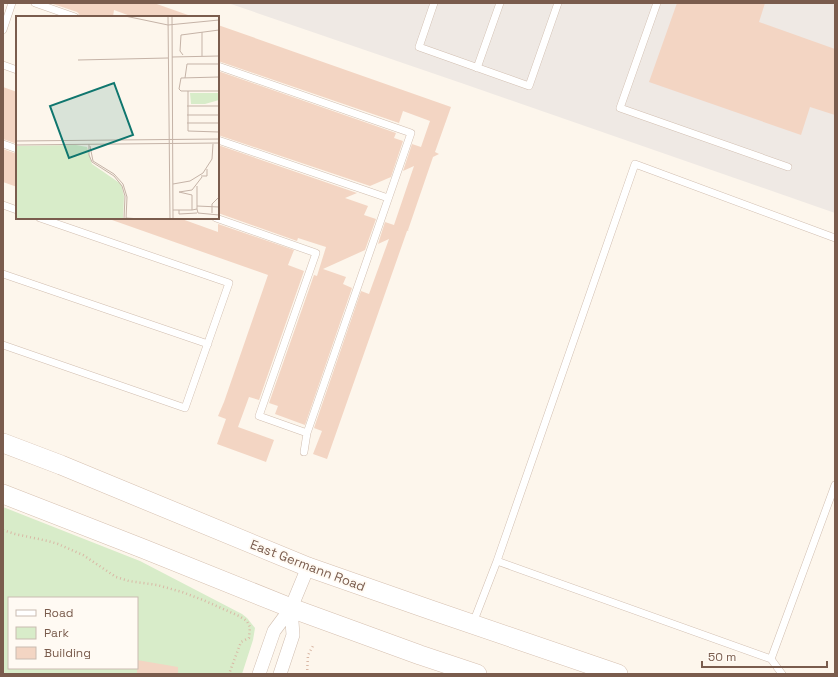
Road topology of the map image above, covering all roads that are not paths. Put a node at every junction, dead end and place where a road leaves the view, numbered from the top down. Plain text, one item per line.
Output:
1 (12, 3) edge
2 (35, 3) edge
3 (434, 3) edge
4 (500, 3) edge
5 (558, 3) edge
6 (657, 3) edge
7 (72, 16) edge
8 (3, 30) edge
9 (3, 65) edge
10 (219, 66) edge
11 (477, 68) junction
12 (16, 70) edge
13 (219, 140) edge
14 (3, 144) edge
15 (16, 149) edge
16 (788, 167) dead end
17 (388, 198) junction
18 (3, 205) edge
19 (16, 210) edge
20 (43, 219) edge
21 (219, 219) edge
22 (835, 238) edge
23 (3, 274) edge
24 (208, 344) junction
25 (3, 345) edge
26 (307, 433) junction
27 (3, 442) edge
28 (304, 452) dead end
29 (835, 485) edge
30 (3, 494) edge
31 (497, 561) junction
32 (308, 567) junction
33 (291, 608) junction
34 (473, 625) junction
35 (771, 660) junction
36 (259, 674) edge
37 (280, 674) edge
38 (477, 674) edge
39 (618, 674) edge
40 (782, 674) edge

1 - 8 lane
2 - 7 lane
3 - 11 lane
4 - 11 lane
5 - 11 lane
6 - 16 lane
9 - 12 lane
10 - 17 lane
13 - 17 lane
14 - 15 lane
17 - 26 lane
18 - 19 lane
20 - 24 lane
21 - 26 lane
22 - 31 lane
23 - 24 lane
24 - 25 lane
26 - 28 lane
27 - 32 main road, East Germann Road
29 - 35 lane
30 - 33 main road
31 - 34 lane
31 - 35 lane
32 - 33 street
32 - 34 main road, East Germann Road
33 - 36 street
33 - 37 street
33 - 38 main road
34 - 39 main road, East Germann Road
35 - 40 lane

